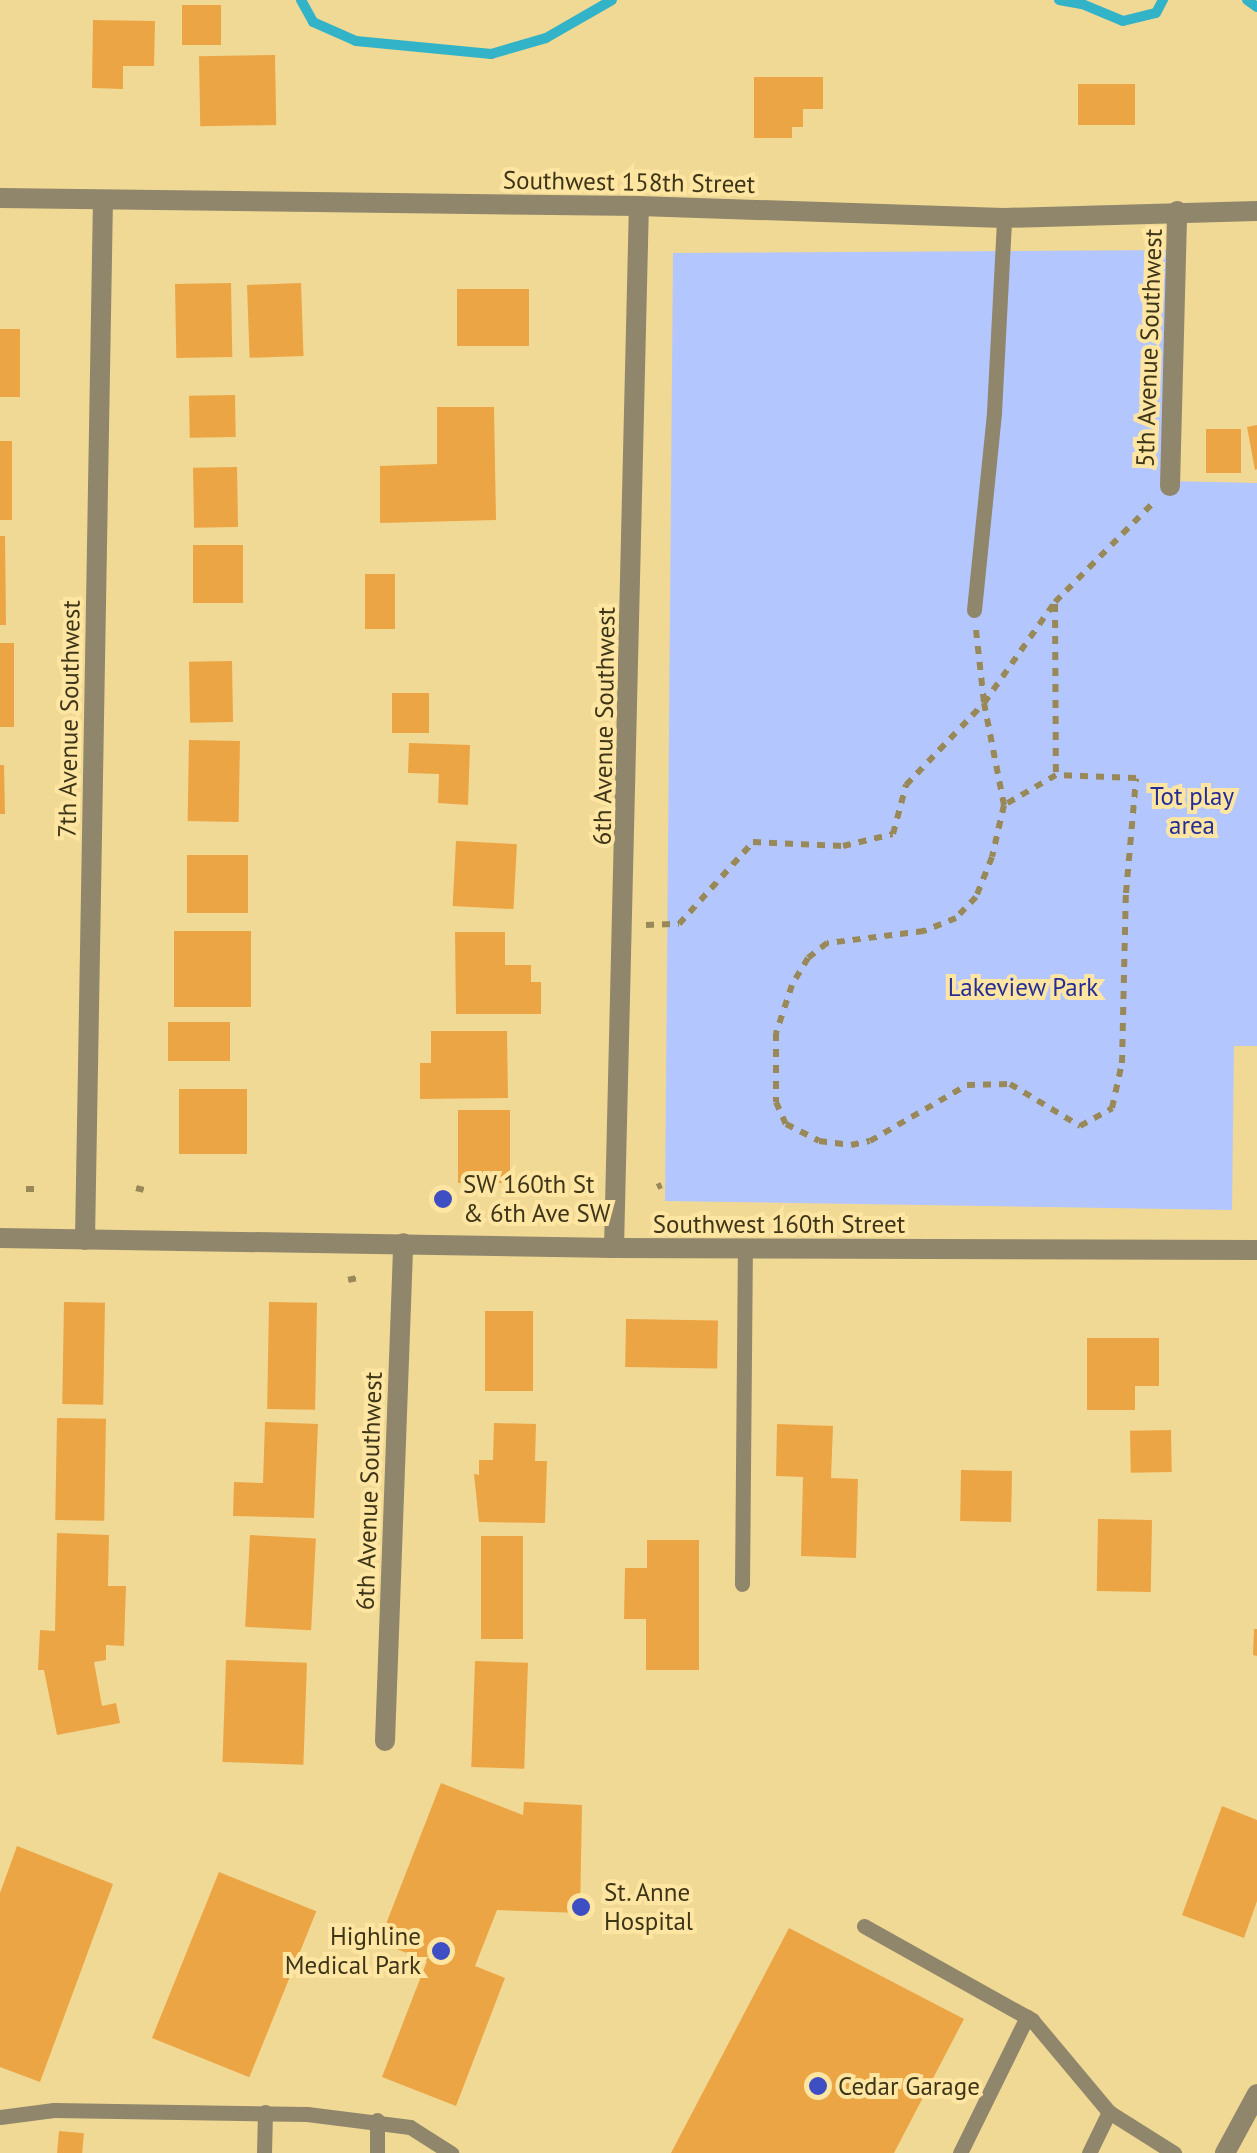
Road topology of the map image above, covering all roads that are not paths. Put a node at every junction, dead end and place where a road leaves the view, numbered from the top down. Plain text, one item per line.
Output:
1 (0, 198) edge
2 (103, 200) junction
3 (639, 206) junction
4 (1177, 211) junction
5 (1257, 211) edge
6 (1004, 218) junction
7 (1170, 486) road end
8 (974, 610) road end
9 (0, 1238) edge
10 (85, 1240) junction
11 (403, 1243) junction
12 (614, 1248) junction
13 (745, 1249) junction
14 (1257, 1250) edge
15 (742, 1584) dead end
16 (386, 1741) dead end
17 (864, 1926) dead end
18 (1027, 2018) junction
19 (1257, 2094) edge
20 (265, 2112) junction
21 (1109, 2112) junction
22 (0, 2118) edge
23 (377, 2120) junction
24 (264, 2153) edge
25 (377, 2153) edge
26 (450, 2153) edge
27 (960, 2153) edge
28 (1089, 2153) edge
29 (1174, 2153) edge
30 (1225, 2153) edge

1 - 2 street, Southwest 158th Street
2 - 3 street, Southwest 158th Street
2 - 10 street, 7th Avenue Southwest
3 - 6 street, Southwest 158th Street
3 - 12 street, 6th Avenue Southwest
4 - 5 street, Southwest 158th Street
4 - 6 street, Southwest 158th Street
4 - 7 street, 5th Avenue Southwest
6 - 8 lane
9 - 10 street, Southwest 160th Street
10 - 11 street, Southwest 160th Street
11 - 12 street, Southwest 160th Street
11 - 16 street, 6th Avenue Southwest
12 - 13 street, Southwest 160th Street
13 - 14 street, Southwest 160th Street
13 - 15 lane
17 - 18 lane
18 - 21 lane
18 - 27 lane
19 - 30 street
20 - 22 lane
20 - 23 lane
20 - 24 lane
21 - 28 lane
21 - 29 lane
23 - 25 lane
23 - 26 lane

